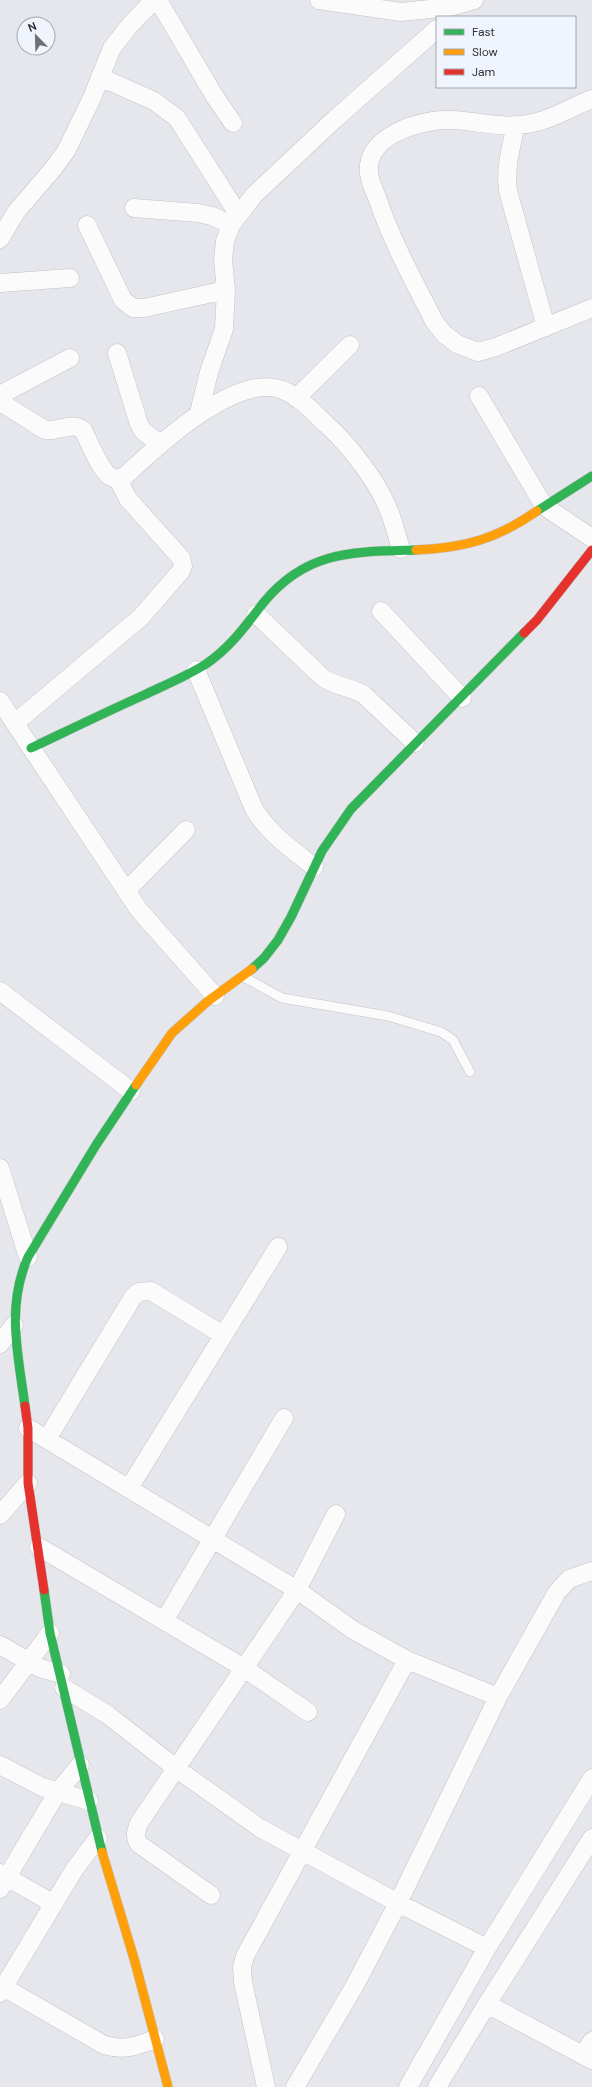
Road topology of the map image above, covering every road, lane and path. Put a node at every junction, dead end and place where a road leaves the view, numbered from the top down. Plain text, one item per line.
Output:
1 (154, 0) edge
2 (158, 0) edge
3 (319, 0) edge
4 (474, 0) edge
5 (447, 12) edge
6 (436, 30) edge
7 (100, 77) junction
8 (592, 99) edge
9 (234, 123) dead end
10 (516, 125) junction
11 (134, 208) dead end
12 (234, 220) junction
13 (87, 225) dead end
14 (0, 239) edge
15 (70, 278) dead end
16 (0, 283) edge
17 (226, 290) junction
18 (592, 308) edge
19 (546, 327) junction
20 (350, 345) dead end
21 (117, 353) dead end
22 (70, 358) dead end
23 (0, 395) edge
24 (479, 396) dead end
25 (296, 398) junction
26 (0, 402) edge
27 (199, 413) junction
28 (160, 444) junction
29 (592, 476) edge
30 (118, 479) junction
31 (544, 506) junction
32 (592, 538) edge
33 (401, 549) junction
34 (592, 550) edge
35 (381, 611) dead end
36 (256, 614) junction
37 (196, 670) junction
38 (462, 698) junction
39 (1, 705) edge
40 (14, 723) junction
41 (415, 743) junction
42 (31, 748) junction
43 (186, 830) dead end
44 (314, 868) junction
45 (126, 891) junction
46 (244, 977) junction
47 (0, 991) edge
48 (215, 996) junction
49 (470, 1072) dead end
50 (131, 1091) junction
51 (0, 1168) edge
52 (278, 1247) dead end
53 (28, 1257) junction
54 (14, 1325) junction
55 (223, 1335) junction
56 (0, 1344) edge
57 (284, 1418) dead end
58 (28, 1428) junction
59 (47, 1439) junction
60 (28, 1482) junction
61 (130, 1488) junction
62 (336, 1514) dead end
63 (0, 1515) edge
64 (214, 1538) junction
65 (39, 1547) junction
66 (592, 1571) edge
67 (298, 1590) junction
68 (164, 1621) junction
69 (50, 1633) junction
70 (0, 1645) edge
71 (407, 1660) junction
72 (29, 1662) junction
73 (244, 1668) junction
74 (62, 1681) junction
75 (498, 1697) junction
76 (0, 1700) edge
77 (308, 1712) dead end
78 (0, 1765) edge
79 (80, 1765) junction
80 (177, 1769) junction
81 (592, 1778) edge
82 (57, 1793) junction
83 (89, 1801) junction
84 (98, 1838) junction
85 (592, 1838) edge
86 (303, 1850) junction
87 (2, 1880) edge
88 (211, 1895) dead end
89 (398, 1903) junction
90 (54, 1904) junction
91 (487, 1948) junction
92 (1, 1988) edge
93 (487, 2004) junction
94 (155, 2039) junction
95 (589, 2052) edge
96 (168, 2087) edge
97 (266, 2087) edge
98 (295, 2087) edge
99 (408, 2087) edge
100 (437, 2087) edge

1 - 7 street
2 - 9 street
3 - 5 street
4 - 5 street
6 - 12 street
7 - 12 street
7 - 14 street
8 - 10 street
10 - 19 street
10 - 19 street
11 - 12 street
12 - 17 street
13 - 17 street
15 - 16 street
17 - 27 street
18 - 19 street
20 - 25 street
21 - 28 street
22 - 23 street
24 - 31 street
25 - 27 street
25 - 33 street
26 - 30 street
27 - 28 street
28 - 30 street
29 - 31 street
30 - 40 street
31 - 32 street
31 - 33 street
33 - 36 street
34 - 38 street
35 - 38 street
36 - 37 street
36 - 41 street
37 - 42 street
37 - 44 street
38 - 41 street
39 - 40 street
40 - 42 street
41 - 44 street
42 - 45 street
43 - 45 street
44 - 46 street
45 - 48 street
46 - 48 street
46 - 49 lane
47 - 50 street
48 - 50 street
50 - 53 street
51 - 53 street
52 - 55 street
53 - 54 street
54 - 56 street
54 - 58 street
55 - 59 street
55 - 61 street
57 - 64 street
58 - 59 street
58 - 60 street
59 - 61 street
60 - 63 street
60 - 65 street
61 - 64 street
62 - 67 street
64 - 67 street
64 - 68 street
65 - 68 street
65 - 69 street
66 - 75 street
67 - 71 street
67 - 73 street
68 - 73 street
69 - 72 street
69 - 74 street
70 - 72 street
71 - 75 street
71 - 86 street
72 - 74 street
72 - 76 street
73 - 77 street
73 - 80 street
74 - 79 street
74 - 80 street
75 - 89 street
78 - 82 street
79 - 82 street
79 - 83 street
80 - 86 street
80 - 88 street
81 - 91 street
82 - 83 street
82 - 87 street
83 - 84 street
84 - 90 street
84 - 94 street
85 - 93 street
86 - 89 street
86 - 97 street
87 - 90 street
89 - 91 street
89 - 98 street
90 - 92 street
91 - 99 street
92 - 94 street
93 - 95 street
93 - 100 street
94 - 96 street

